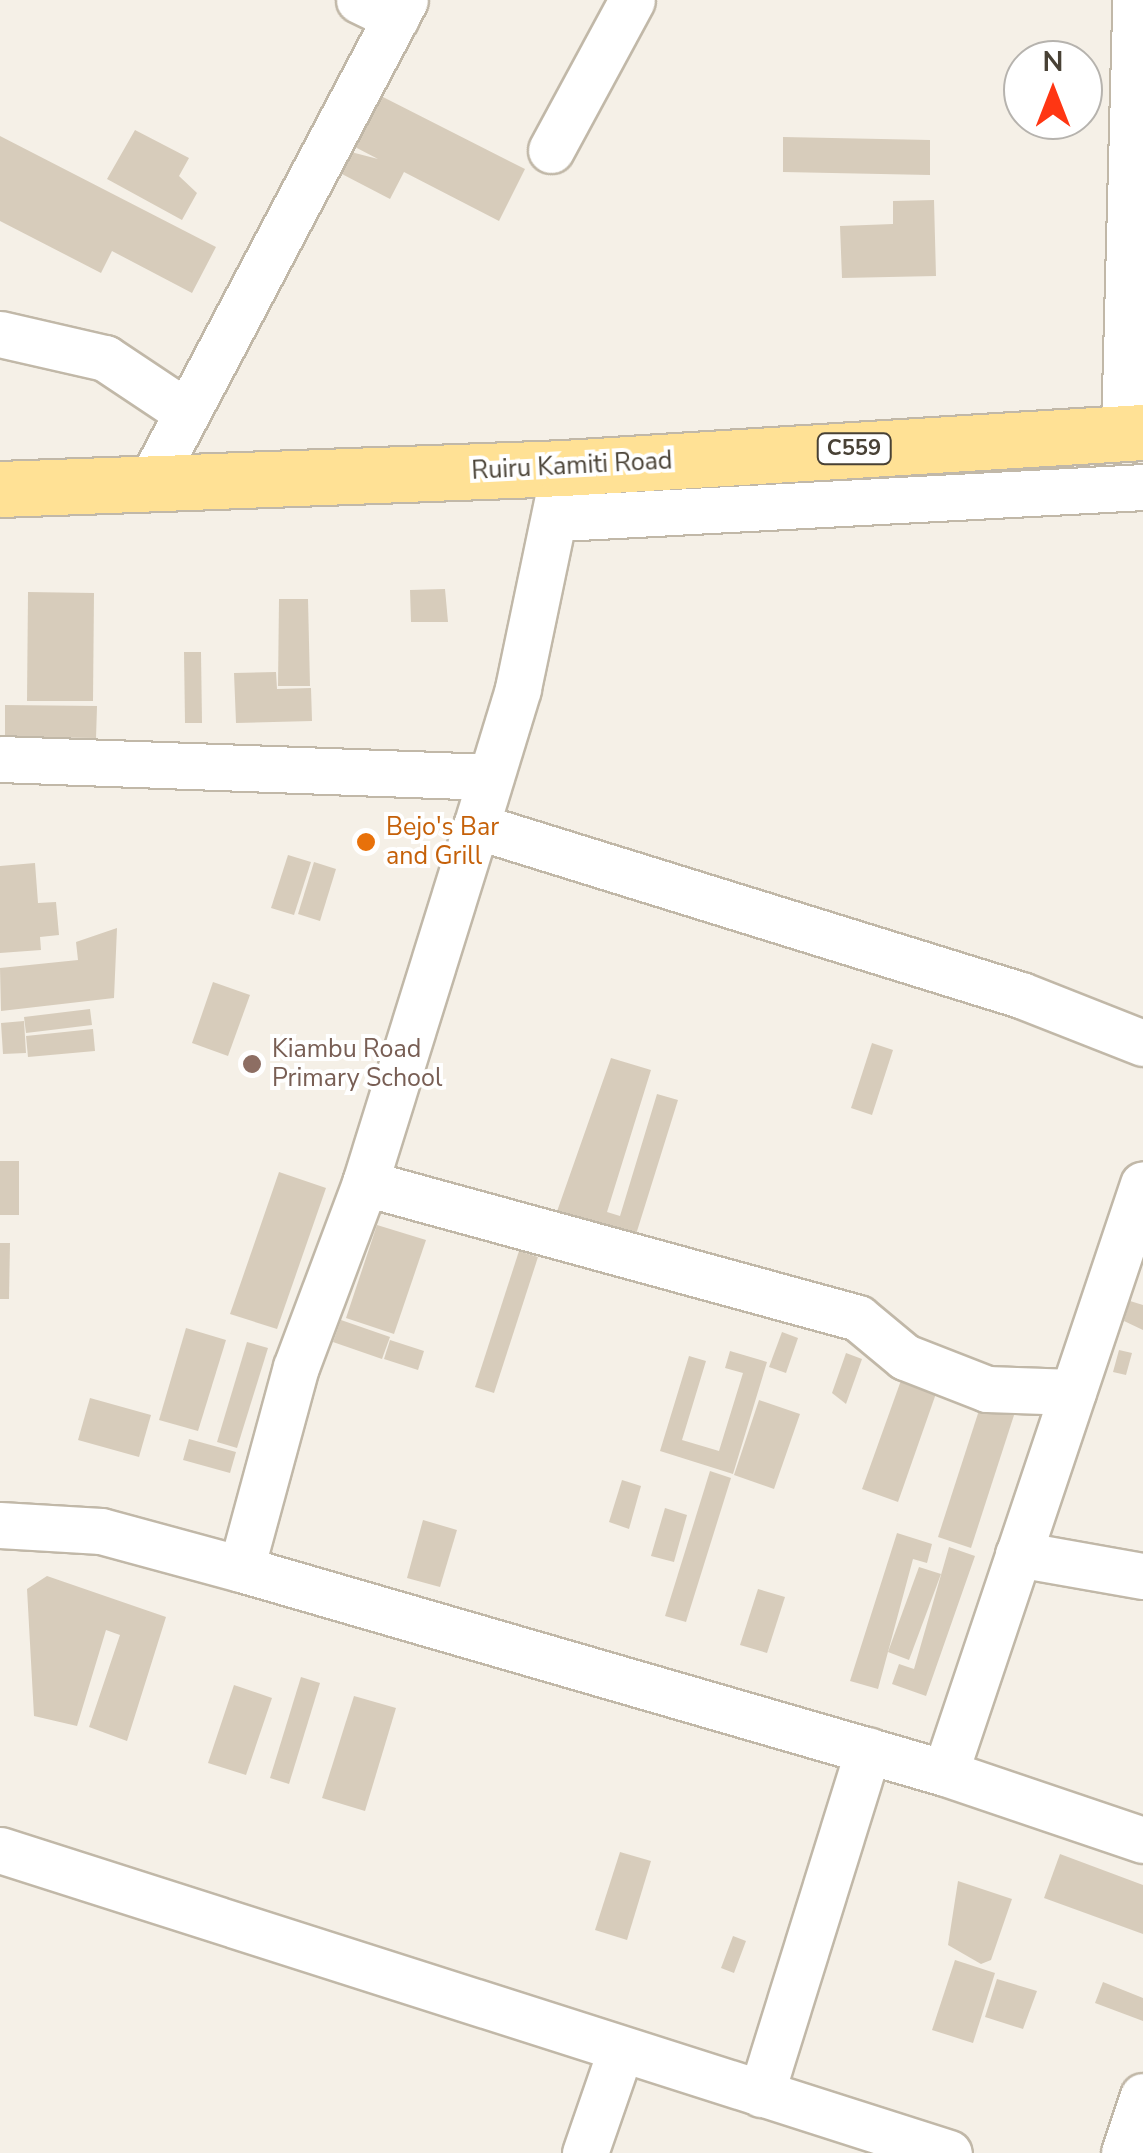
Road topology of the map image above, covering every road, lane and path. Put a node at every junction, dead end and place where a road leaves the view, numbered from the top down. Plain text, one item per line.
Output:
1 (632, 0) edge
2 (1135, 0) edge
3 (386, 6) edge
4 (551, 150) dead end
5 (0, 334) edge
6 (186, 412) junction
7 (1133, 432) edge
8 (150, 483) junction
9 (1143, 487) edge
10 (0, 489) edge
11 (562, 493) junction
12 (0, 758) edge
13 (488, 777) junction
14 (476, 826) junction
15 (1143, 1043) edge
16 (365, 1182) junction
17 (1142, 1187) edge
18 (1073, 1392) junction
19 (0, 1525) edge
20 (1018, 1554) junction
21 (241, 1569) junction
22 (1143, 1576) edge
23 (868, 1750) junction
24 (946, 1773) junction
25 (1143, 1840) edge
26 (0, 1850) edge
27 (620, 2052) junction
28 (761, 2094) junction
29 (1143, 2096) edge
30 (585, 2153) edge
31 (949, 2153) edge
32 (1124, 2153) edge

1 - 4 street
2 - 7 street
3 - 6 street
5 - 6 street
6 - 8 street
7 - 11 main road, Ruiru Kamiti Road / C559
8 - 10 main road, Ruiru Kamiti Road / C559
8 - 11 main road, Ruiru Kamiti Road / C559
9 - 11 street
11 - 13 street
12 - 13 street
13 - 14 street
14 - 15 street
14 - 16 street
16 - 18 street
16 - 21 street
17 - 18 street
18 - 20 street
19 - 21 street
20 - 22 street
20 - 24 street
21 - 23 street
23 - 24 street
23 - 28 street
24 - 25 street
26 - 27 street
27 - 28 street
27 - 30 street
28 - 31 street
29 - 32 street

